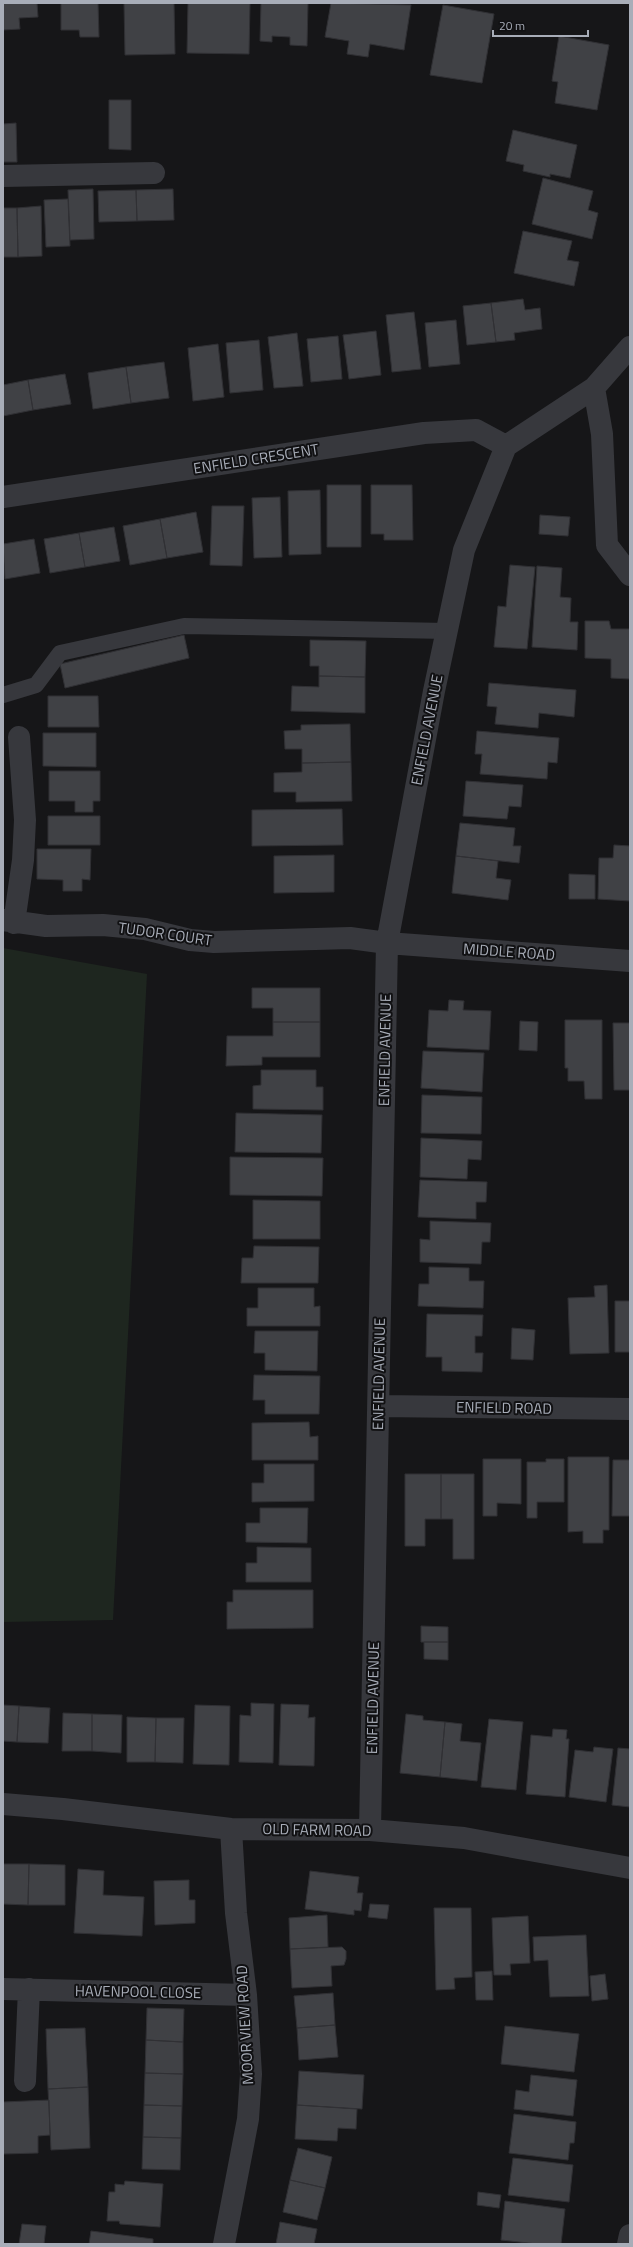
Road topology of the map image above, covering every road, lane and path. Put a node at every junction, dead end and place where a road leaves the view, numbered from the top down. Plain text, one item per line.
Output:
1 (154, 173) dead end
2 (3, 176) edge
3 (630, 347) edge
4 (594, 388) junction
5 (506, 446) junction
6 (3, 497) edge
7 (630, 575) edge
8 (447, 631) junction
9 (3, 695) edge
10 (20, 737) dead end
11 (9, 922) edge
12 (387, 943) junction
13 (630, 961) edge
14 (379, 1406) junction
15 (630, 1409) edge
16 (3, 1804) edge
17 (231, 1828) junction
18 (370, 1830) junction
19 (630, 1868) edge
20 (3, 1988) edge
21 (29, 1989) junction
22 (246, 1995) junction
23 (25, 2081) dead end
24 (630, 2235) edge
25 (224, 2244) edge
26 (628, 2244) edge

1 - 2 street
3 - 4 street
4 - 5 street
4 - 7 street
5 - 6 street, ENFIELD CRESCENT
5 - 8 street, ENFIELD AVENUE
8 - 9 lane
8 - 12 street, ENFIELD AVENUE
10 - 11 street, TUDOR COURT
11 - 12 street, TUDOR COURT
12 - 13 street, MIDDLE ROAD
12 - 14 street, ENFIELD AVENUE
14 - 15 street, ENFIELD ROAD
14 - 18 street, ENFIELD AVENUE
16 - 17 street, OLD FARM ROAD
17 - 18 street, OLD FARM ROAD
17 - 22 street, MOOR VIEW ROAD
18 - 19 street, OLD FARM ROAD
20 - 21 street, HAVENPOOL CLOSE
21 - 22 street, HAVENPOOL CLOSE
21 - 23 street
22 - 25 street, MOOR VIEW ROAD
24 - 26 street

